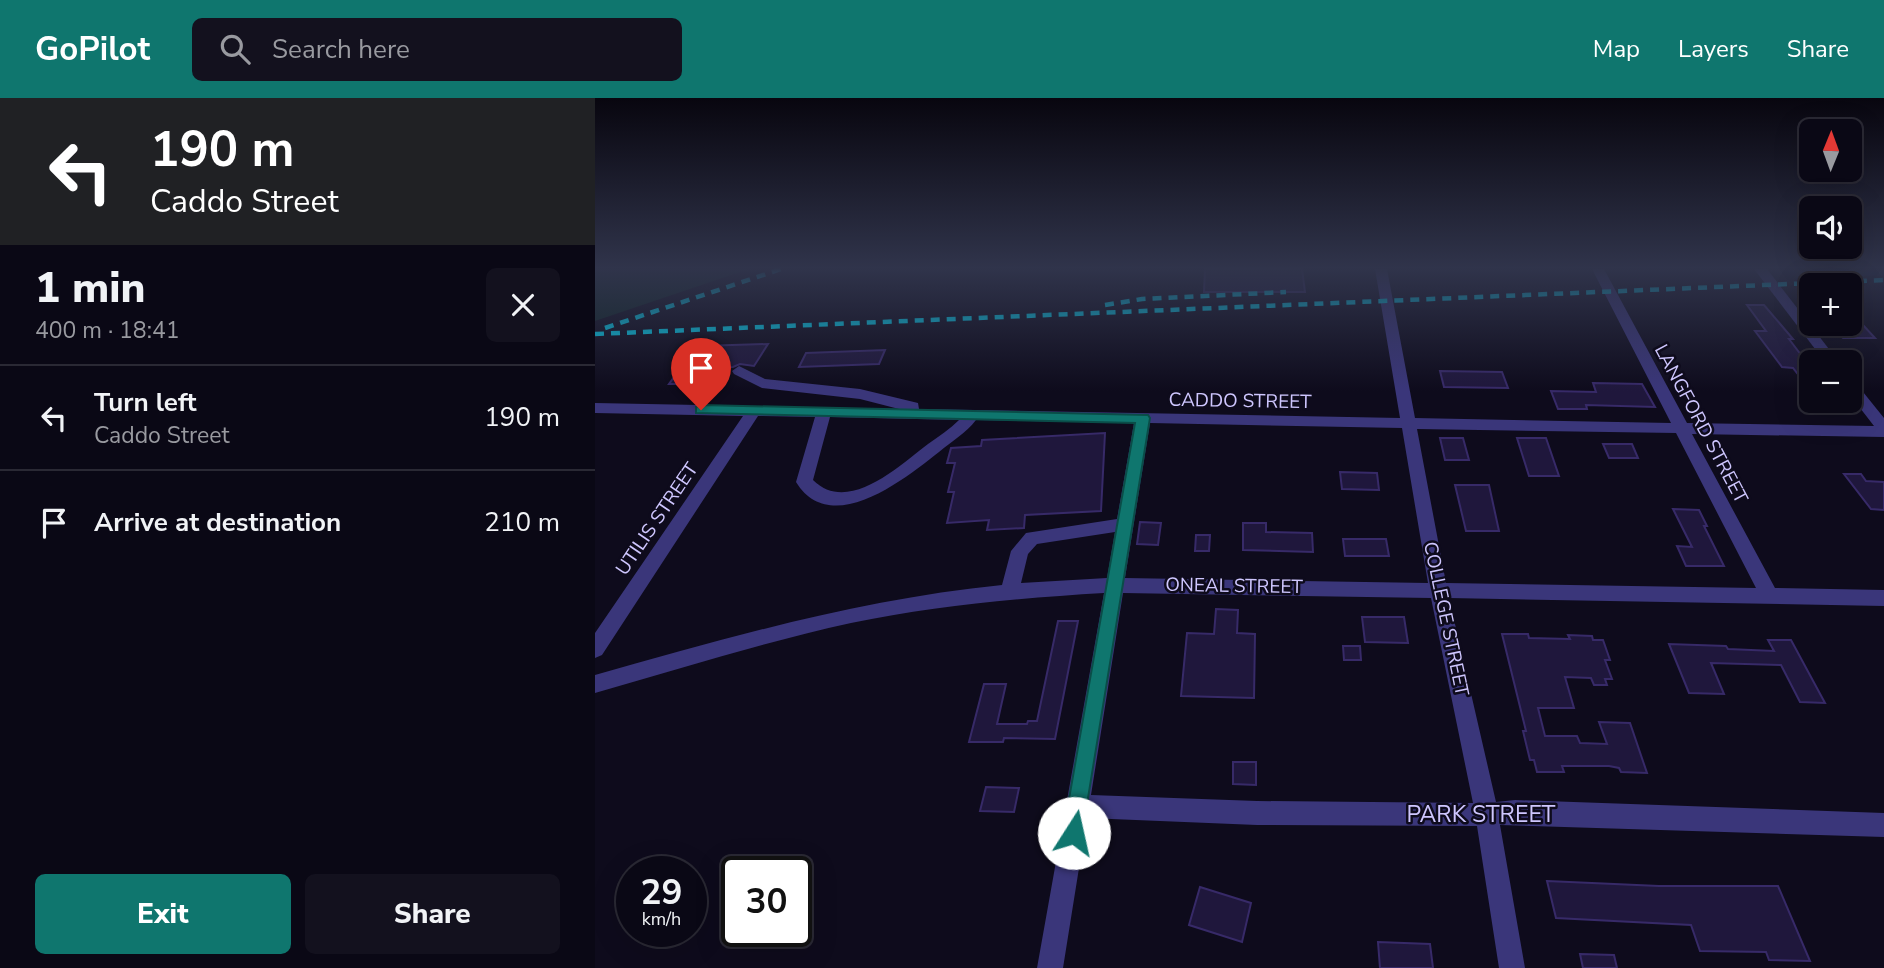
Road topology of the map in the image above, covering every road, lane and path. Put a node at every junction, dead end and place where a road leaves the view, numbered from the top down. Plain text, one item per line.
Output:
1 (1388, 310) edge
2 (1619, 310) edge
3 (1791, 310) edge
4 (1823, 350) edge
5 (739, 371) dead end
6 (1862, 401) edge
7 (595, 408) edge
8 (754, 411) junction
9 (824, 412) junction
10 (947, 415) junction
11 (972, 415) junction
12 (1143, 418) junction
13 (1408, 424) junction
14 (1682, 429) junction
15 (1884, 431) edge
16 (1126, 524) junction
17 (1115, 585) junction
18 (1438, 589) junction
19 (1009, 592) junction
20 (1770, 597) junction
21 (1884, 598) edge
22 (595, 649) edge
23 (595, 684) edge
24 (1079, 806) junction
25 (1487, 815) junction
26 (1884, 825) edge
27 (1050, 968) edge
28 (1512, 968) edge

1 - 13 street, COLLEGE STREET
2 - 14 street, LANGFORD STREET
3 - 4 street
5 - 10 street
6 - 15 street
7 - 8 street, CADDO STREET
8 - 9 street, CADDO STREET
8 - 22 street, UTILIS STREET
9 - 10 street, CADDO STREET
9 - 11 street
10 - 11 street, CADDO STREET
11 - 12 street, CADDO STREET
12 - 13 street, CADDO STREET
12 - 16 street
13 - 14 street, CADDO STREET
13 - 18 street, COLLEGE STREET
14 - 15 street, CADDO STREET
14 - 20 street, LANGFORD STREET
16 - 17 street
16 - 19 street
17 - 18 street, ONEAL STREET
17 - 19 street, ONEAL STREET
17 - 24 street
18 - 20 street, ONEAL STREET
18 - 25 street, COLLEGE STREET
19 - 23 street, ONEAL STREET
20 - 21 street, ONEAL STREET
24 - 25 street, PARK STREET
24 - 27 street
25 - 26 street, PARK STREET
25 - 28 street, COLLEGE STREET

